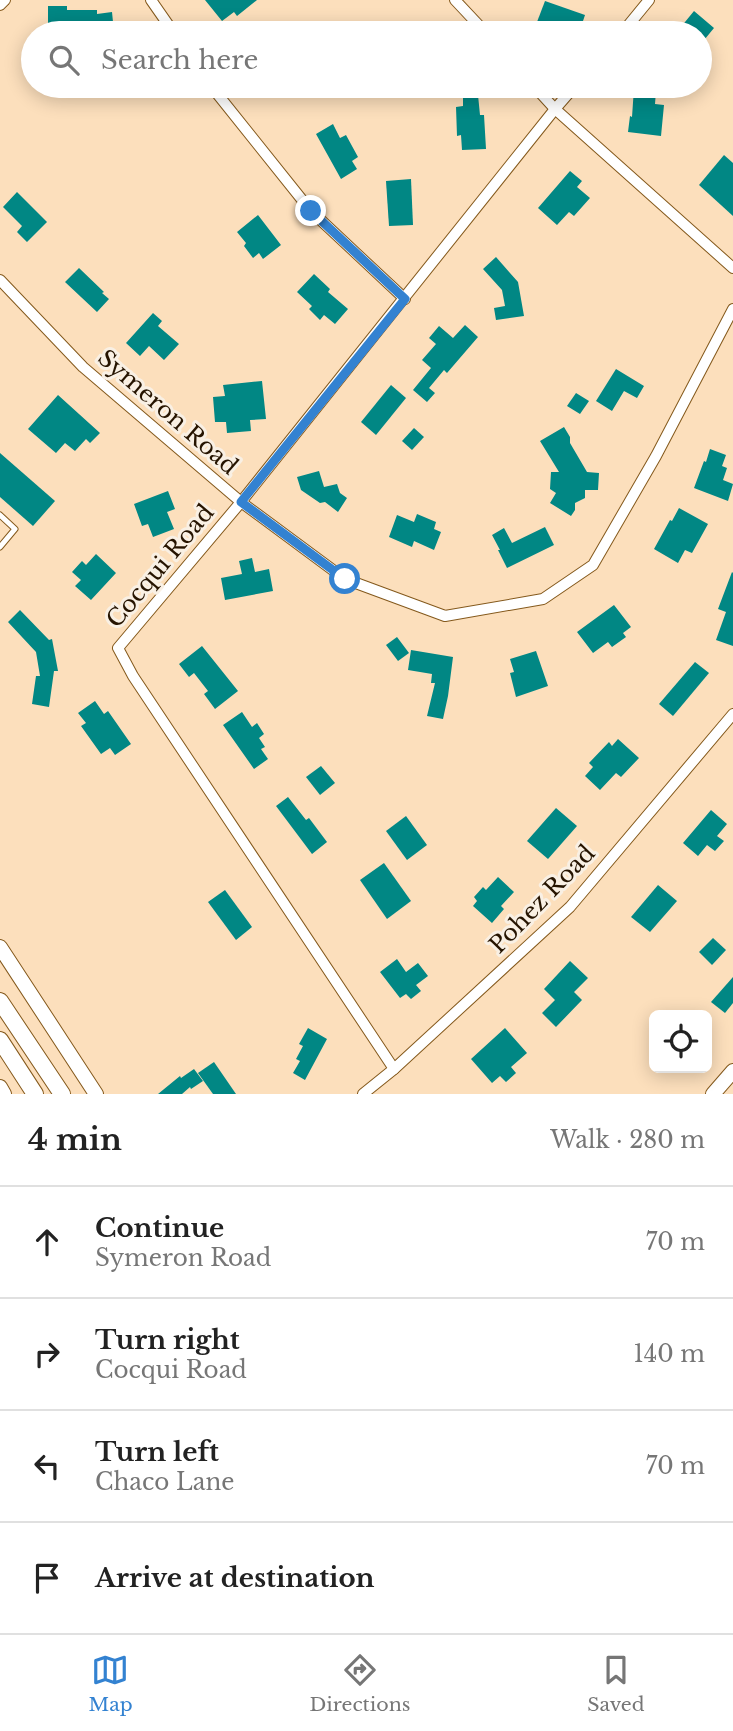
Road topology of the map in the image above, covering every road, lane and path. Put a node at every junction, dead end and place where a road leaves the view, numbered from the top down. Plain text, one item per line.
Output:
1 (5, 0) edge
2 (151, 0) edge
3 (456, 0) edge
4 (649, 0) edge
5 (0, 5) edge
6 (166, 21) edge
7 (475, 21) edge
8 (632, 21) edge
9 (221, 98) edge
10 (545, 98) edge
11 (565, 98) edge
12 (555, 109) junction
13 (733, 268) edge
14 (0, 280) edge
15 (405, 299) junction
16 (733, 309) edge
17 (241, 502) junction
18 (0, 515) edge
19 (0, 547) edge
20 (733, 714) edge
21 (0, 947) edge
22 (0, 1001) edge
23 (0, 1040) edge
24 (394, 1069) junction
25 (733, 1071) edge
26 (0, 1087) edge
27 (4, 1094) edge
28 (35, 1094) edge
29 (62, 1094) edge
30 (96, 1094) edge
31 (363, 1094) edge
32 (713, 1094) edge

1 - 5 street
2 - 6 street
3 - 7 street
4 - 8 street
9 - 15 street
10 - 12 street
11 - 12 street, Cocqui Road
12 - 13 street
12 - 15 street, Cocqui Road
14 - 17 street, Symeron Road
15 - 17 street, Cocqui Road
16 - 17 street, Symeron Road
17 - 24 street, Cocqui Road
18 - 19 lane
20 - 24 street, Pohez Road
21 - 30 street
22 - 29 main road
23 - 28 main road
24 - 31 street, Pohez Road
25 - 32 street
26 - 27 street

